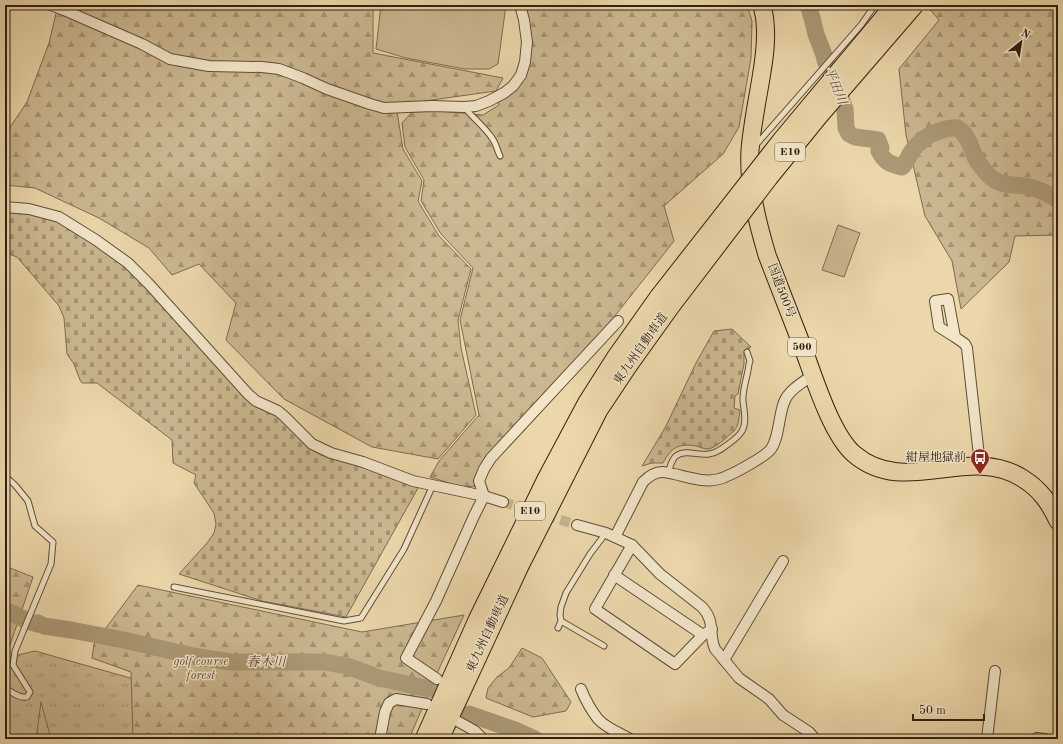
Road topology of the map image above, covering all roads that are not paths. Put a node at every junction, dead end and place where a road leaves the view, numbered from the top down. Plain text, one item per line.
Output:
1 (51, 5) edge
2 (520, 5) edge
3 (762, 5) edge
4 (875, 5) edge
5 (894, 5) edge
6 (915, 5) edge
7 (464, 107) junction
8 (750, 151) junction
9 (500, 156) dead end
10 (5, 206) edge
11 (666, 301) junction
12 (618, 321) dead end
13 (955, 337) dead end
14 (747, 352) dead end
15 (813, 375) junction
16 (980, 465) junction
17 (668, 473) junction
18 (5, 476) edge
19 (434, 485) junction
20 (484, 496) junction
21 (503, 502) tunnel mouth
22 (1058, 521) edge
23 (577, 525) tunnel mouth
24 (610, 535) junction
25 (632, 545) junction
26 (783, 561) dead end
27 (614, 575) junction
28 (174, 587) dead end
29 (561, 621) junction
30 (558, 628) dead end
31 (712, 629) junction
32 (703, 635) junction
33 (604, 646) dead end
34 (724, 660) junction
35 (995, 671) dead end
36 (437, 678) dead end
37 (5, 688) edge
38 (581, 689) dead end
39 (427, 704) dead end
40 (459, 722) dead end
41 (380, 739) edge
42 (424, 739) edge
43 (440, 739) edge
44 (483, 739) edge
45 (630, 739) edge
46 (815, 739) edge
47 (987, 739) edge

1 - 7 street
2 - 7 street
3 - 8 highway, 国道500号 / 500
4 - 8 lane
5 - 11 highway, 東九州自動車道 / E10, bridge
6 - 11 highway, 東九州自動車道 / E10, bridge
7 - 9 lane
8 - 15 highway, 国道500号 / 500
10 - 19 street
11 - 42 highway, 東九州自動車道 / E10
11 - 43 highway, 東九州自動車道 / E10
12 - 20 street
13 - 16 street
14 - 17 lane
15 - 16 highway, 国道500号 / 500
15 - 17 street
16 - 22 highway, 国道500号 / 500
17 - 24 street
18 - 37 lane
19 - 20 street
19 - 28 lane
20 - 21 street
20 - 36 street
23 - 24 street
24 - 25 street
24 - 29 lane
25 - 27 street
25 - 31 street
26 - 34 street
27 - 32 street
27 - 32 street
29 - 30 lane
29 - 33 lane
31 - 32 street
31 - 34 street
34 - 46 street
35 - 47 street
38 - 45 street
39 - 41 street
40 - 44 street

